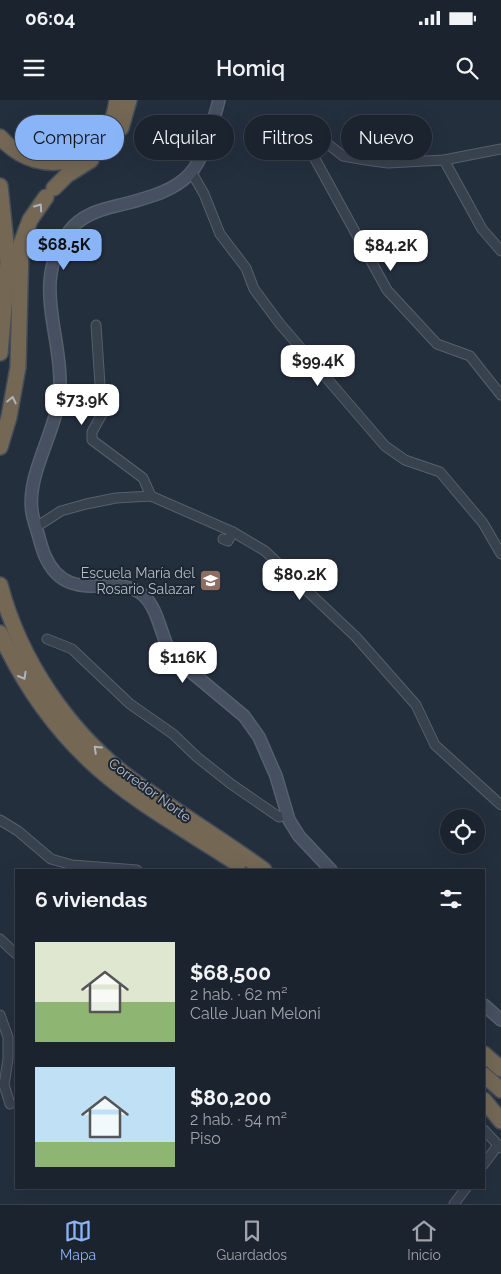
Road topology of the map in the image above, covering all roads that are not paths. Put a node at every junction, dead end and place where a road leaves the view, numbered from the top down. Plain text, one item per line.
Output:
1 (117, 100) edge
2 (129, 100) edge
3 (219, 100) edge
4 (0, 137) edge
5 (501, 149) edge
6 (444, 160) junction
7 (192, 173) junction
8 (0, 186) edge
9 (501, 251) edge
10 (96, 325) dead end
11 (0, 353) edge
12 (501, 395) edge
13 (0, 447) edge
14 (151, 496) junction
15 (36, 527) junction
16 (233, 532) junction
17 (223, 539) dead end
18 (501, 554) edge
19 (0, 585) edge
20 (0, 633) edge
21 (47, 639) dead end
22 (501, 805) edge
23 (287, 814) junction
24 (0, 820) edge
25 (123, 869) edge
26 (245, 869) edge
27 (263, 869) edge
28 (330, 869) edge
29 (0, 939) edge
30 (15, 953) edge
31 (485, 1006) edge
32 (0, 1015) edge
33 (501, 1020) edge
34 (485, 1055) edge
35 (501, 1069) edge
36 (485, 1076) edge
37 (501, 1090) edge
38 (485, 1101) edge
39 (10, 1104) dead end
40 (501, 1121) edge
41 (485, 1131) edge
42 (500, 1146) edge
43 (485, 1163) edge
44 (465, 1189) edge
45 (454, 1204) edge

1 - 4 highway
13 -> 2 highway
3 - 7 main road
5 - 6 street
6 - 9 street
6 - 12 street
7 - 15 main road
7 - 18 street
8 - 11 highway
10 - 14 street
14 - 15 street
14 - 16 street
15 - 23 main road
16 - 17 street
16 - 22 street
27 -> 19 highway, Corredor Norte
20 -> 26 highway, Corredor Norte
21 - 23 street
23 - 28 main road
24 - 25 street
29 - 30 street
31 - 33 main road
32 - 39 street
34 - 35 highway
36 - 37 highway
38 - 40 highway
41 - 42 street
42 - 43 street
44 - 45 street

